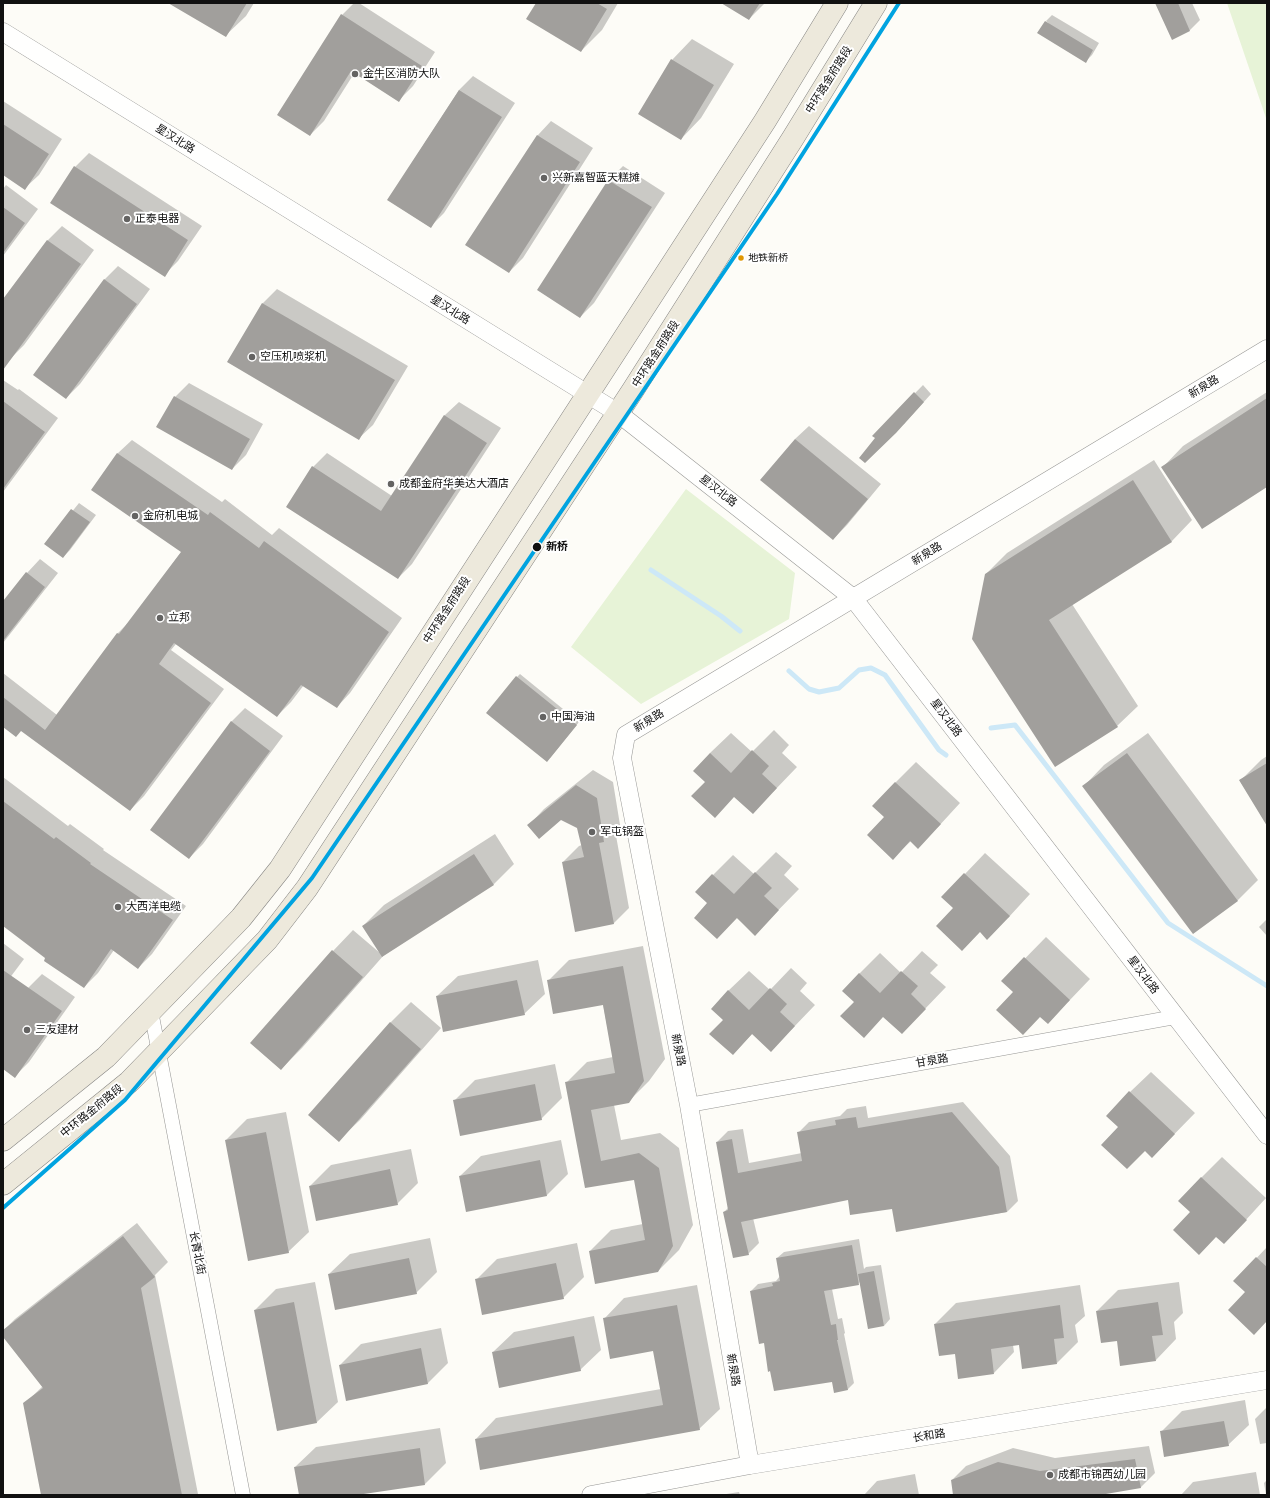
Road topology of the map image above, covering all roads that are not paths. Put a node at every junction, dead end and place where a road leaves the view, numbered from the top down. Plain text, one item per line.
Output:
1 (837, 3) edge
2 (876, 3) edge
3 (3, 32) edge
4 (1267, 349) edge
5 (587, 394) junction
6 (618, 413) junction
7 (854, 598) junction
8 (151, 1011) junction
9 (1175, 1017) junction
10 (159, 1051) junction
11 (689, 1105) junction
12 (1267, 1136) edge
13 (3, 1140) edge
14 (3, 1184) edge
15 (1267, 1380) edge
16 (750, 1465) junction
17 (243, 1495) edge
18 (591, 1495) edge

1 - 5 main road, 中环路金府路段
2 - 6 main road, 中环路金府路段
3 - 5 street, 星汉北路
4 - 7 street, 新泉路
5 - 6 street, 星汉北路
5 - 8 main road, 中环路金府路段
6 - 7 street, 星汉北路
6 - 10 main road, 中环路金府路段
7 - 9 street, 星汉北路
7 - 11 street, 新泉路
8 - 10 street, 长青北街
8 - 13 main road, 中环路金府路段
9 - 11 street, 甘泉路
9 - 12 street, 星汉北路
10 - 14 main road, 中环路金府路段
10 - 17 street, 长青北街
11 - 16 street, 新泉路
15 - 16 street, 长和路
16 - 18 street, 长和路

